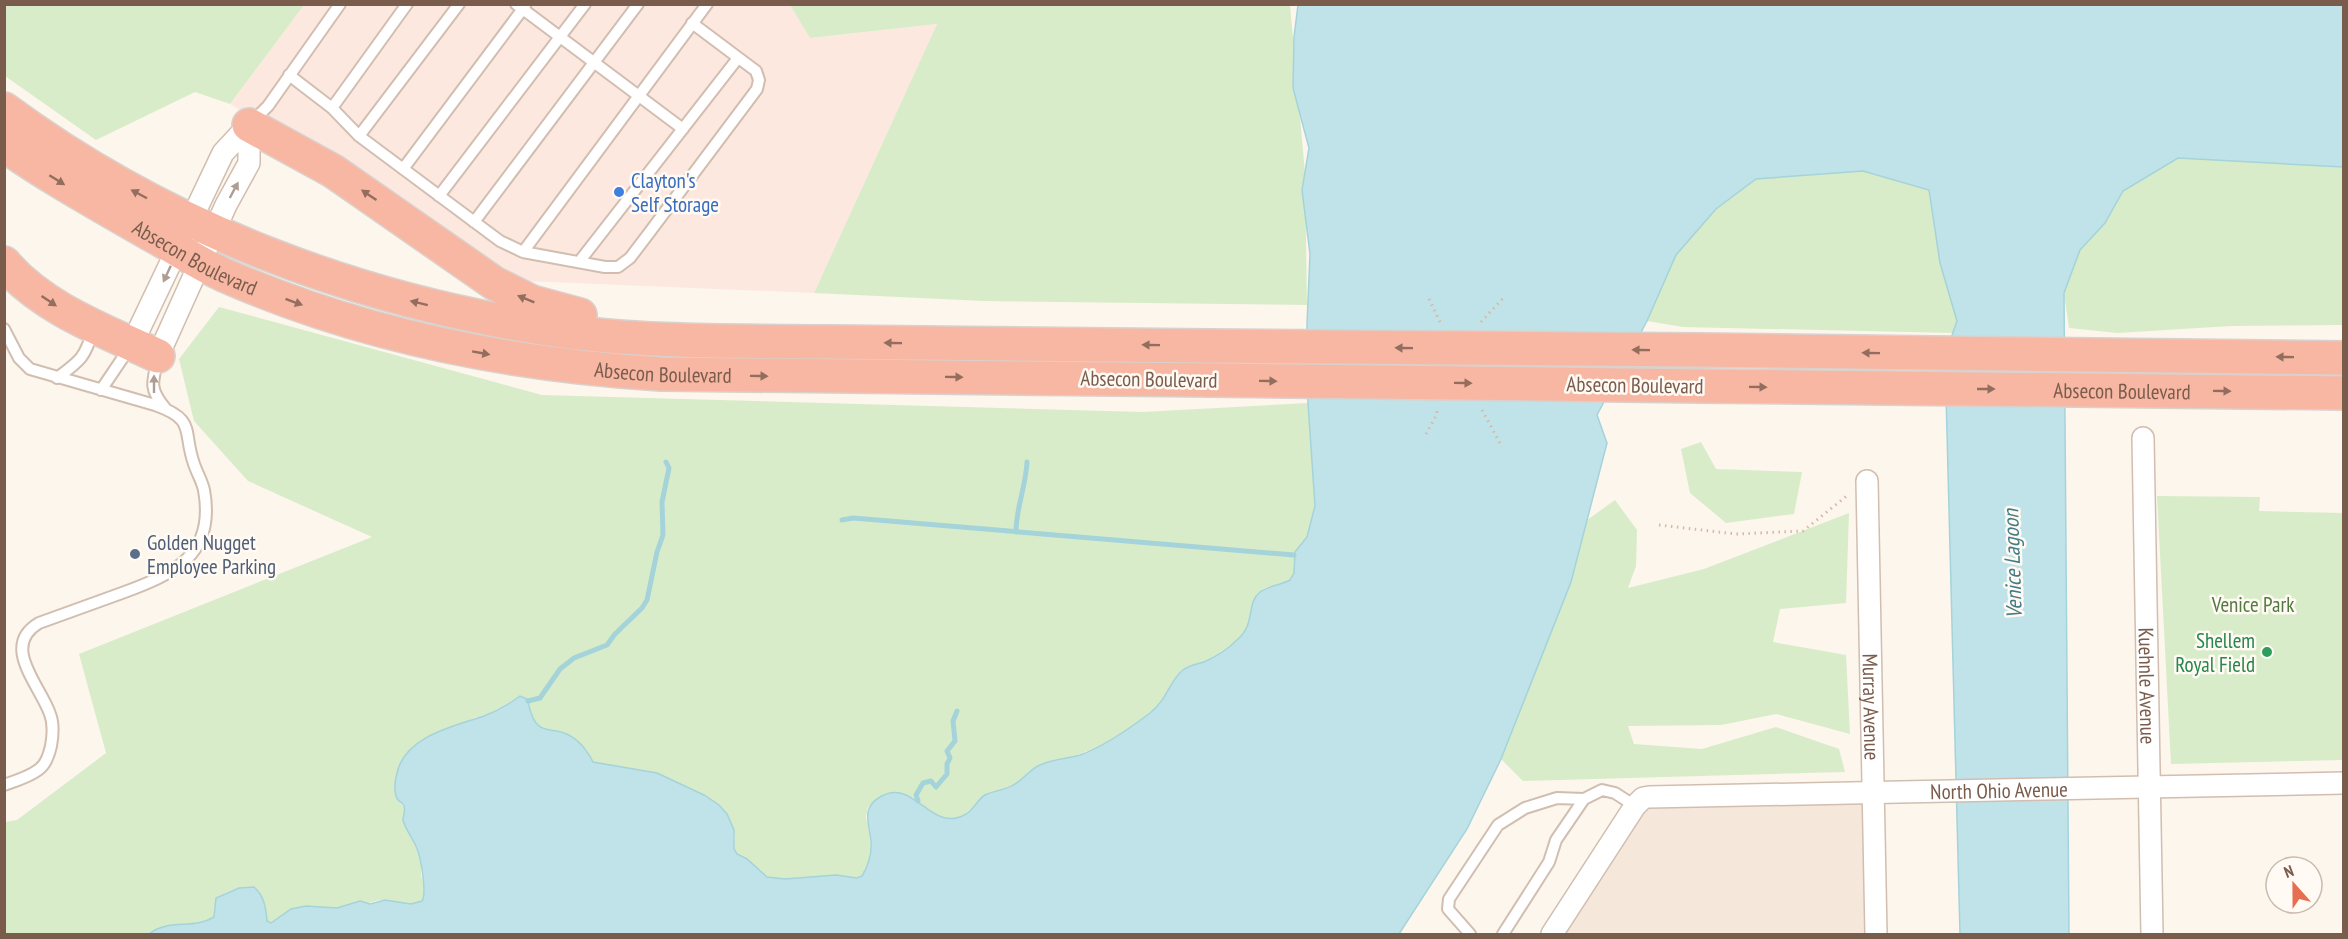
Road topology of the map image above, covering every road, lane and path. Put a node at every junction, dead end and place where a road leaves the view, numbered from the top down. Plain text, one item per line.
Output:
1 (340, 4) edge
2 (407, 4) edge
3 (459, 4) edge
4 (585, 4) edge
5 (638, 4) edge
6 (706, 4) edge
7 (521, 6) edge
8 (692, 23) junction
9 (560, 38) junction
10 (738, 58) junction
11 (594, 63) junction
12 (289, 75) junction
13 (638, 96) junction
14 (332, 108) junction
15 (4, 109) edge
16 (249, 125) junction
17 (683, 129) junction
18 (359, 136) junction
19 (4, 144) edge
20 (403, 169) junction
21 (439, 196) junction
22 (474, 222) junction
23 (203, 226) junction
24 (523, 252) junction
25 (189, 256) junction
26 (579, 262) junction
27 (4, 263) edge
28 (94, 325) junction
29 (4, 329) edge
30 (684, 339) junction
31 (145, 350) junction
32 (2343, 358) edge
33 (57, 378) junction
34 (101, 390) junction
35 (2343, 393) edge
36 (165, 408) junction
37 (2143, 438) dead end
38 (1867, 481) joint
39 (1659, 525) dead end
40 (2343, 783) edge
41 (4, 785) edge
42 (2149, 786) junction
43 (1874, 792) junction
44 (1584, 799) junction
45 (1635, 806) junction
46 (1470, 934) edge
47 (1503, 934) edge
48 (1552, 934) edge
49 (1876, 934) edge
50 (2152, 934) edge

1 - 12 lane
2 - 14 lane
3 - 18 lane
4 - 9 lane
5 - 11 lane
6 - 8 lane
7 - 9 lane
7 - 20 lane
8 - 10 lane
8 - 13 lane
9 - 11 lane
9 - 21 lane
10 - 17 lane
10 - 26 lane
11 - 13 lane
11 - 22 lane
12 - 14 lane
12 - 16 lane
13 - 17 lane
13 - 24 lane
14 - 18 lane
23 -> 15 highway, Absecon Boulevard
16 - 23 street
30 -> 16 highway
17 - 26 lane
18 - 20 lane
19 -> 25 highway, Absecon Boulevard
20 - 21 lane
21 - 22 lane
22 - 24 lane
23 - 25 street
30 -> 23 highway, Absecon Boulevard
24 - 26 lane
25 - 31 street
25 -> 31 street
25 -> 35 highway, Absecon Boulevard, bridge
27 -> 28 highway
28 - 31 highway
28 - 33 lane
29 - 33 lane
32 -> 30 highway, Absecon Boulevard, bridge
31 - 34 lane
36 -> 31 lane
33 - 34 lane
34 - 36 lane
36 - 41 lane
37 - 42 street, Kuehnle Avenue
38 - 39 path
38 - 43 street, Murray Avenue
40 - 42 street, North Ohio Avenue
42 - 43 street, North Ohio Avenue
42 - 50 street, Kuehnle Avenue
43 - 45 street, North Ohio Avenue
43 - 49 street, Murray Avenue
44 - 45 lane
44 - 46 lane
44 - 47 lane
45 - 48 street

